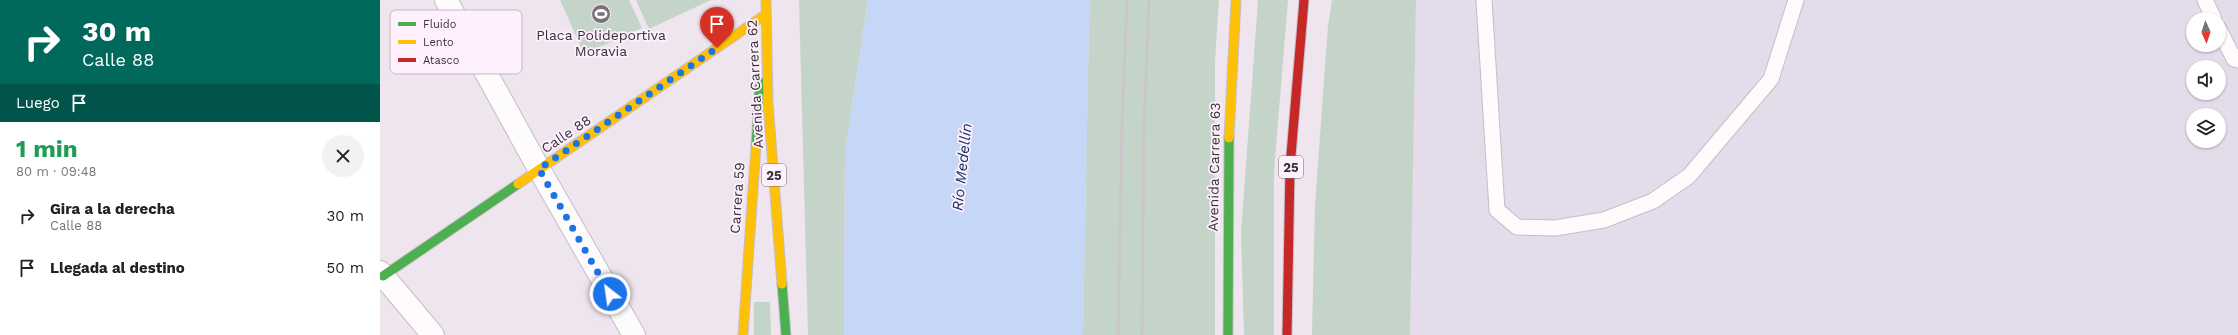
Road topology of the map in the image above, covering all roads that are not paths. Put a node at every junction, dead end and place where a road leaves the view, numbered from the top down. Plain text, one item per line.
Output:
1 (446, 0) edge
2 (766, 0) edge
3 (1236, 0) edge
4 (1304, 0) edge
5 (1484, 0) edge
6 (1796, 0) edge
7 (2205, 0) edge
8 (452, 10) edge
9 (2211, 12) edge
10 (765, 15) junction
11 (2226, 44) edge
12 (2238, 60) edge
13 (487, 74) edge
14 (539, 169) junction
15 (382, 274) edge
16 (433, 335) edge
17 (634, 335) edge
18 (743, 335) edge
19 (786, 335) edge
20 (1228, 335) edge
21 (1287, 335) edge

1 - 8 street
2 - 10 main road, Avenida Carrera 62 / 25
3 - 20 main road, Avenida Carrera 63
4 - 21 main road, 25
5 - 6 lane
7 - 9 lane
10 - 14 main road, Calle 88
10 - 18 main road, Carrera 59
10 - 19 main road, Avenida Carrera 62 / 25
11 - 12 lane
13 - 14 street
14 - 15 main road, Calle 88
14 - 17 street
15 - 16 street

